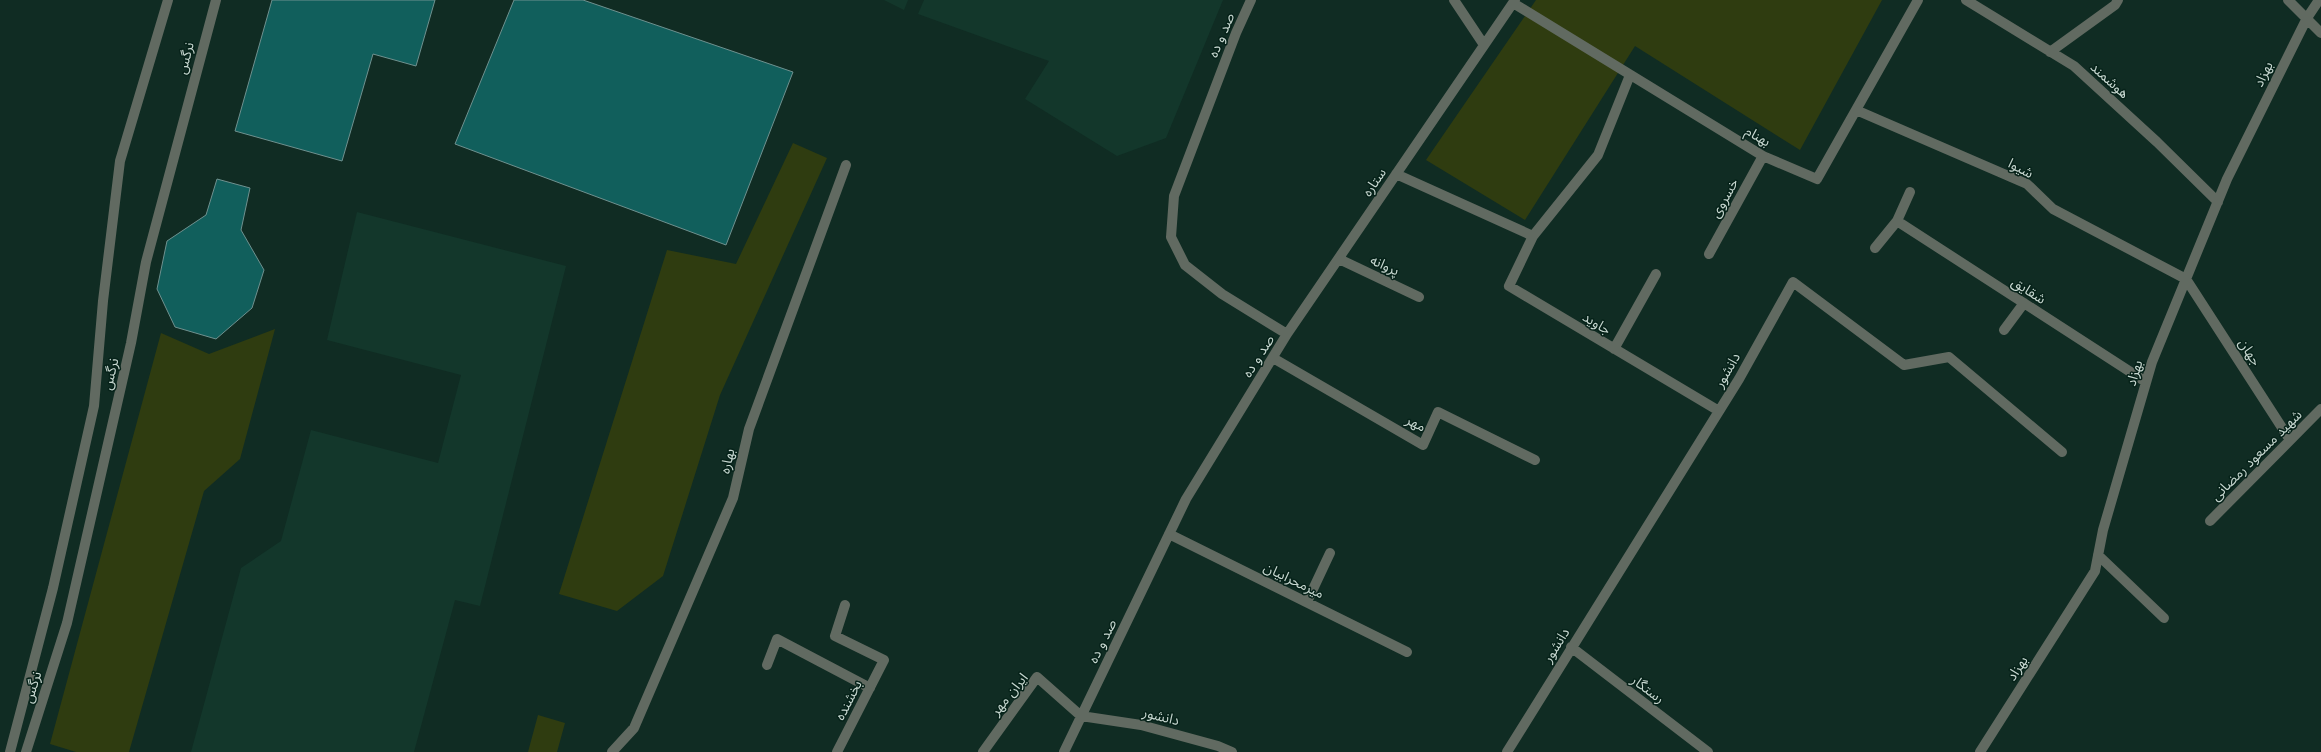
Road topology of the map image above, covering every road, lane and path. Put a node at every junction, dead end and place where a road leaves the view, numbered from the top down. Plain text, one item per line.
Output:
1 (168, 0) edge
2 (216, 0) edge
3 (1251, 0) edge
4 (1454, 0) edge
5 (1918, 0) edge
6 (1966, 0) edge
7 (2118, 0) edge
8 (2288, 0) edge
9 (2318, 0) edge
10 (1514, 2) edge
11 (2306, 18) junction
12 (2321, 33) edge
13 (1484, 45) junction
14 (2050, 52) junction
15 (1630, 75) junction
16 (1856, 110) junction
17 (1763, 156) junction
18 (846, 165) dead end
19 (1396, 174) junction
20 (1910, 192) dead end
21 (2218, 202) junction
22 (1897, 221) junction
23 (1533, 236) junction
24 (1875, 248) dead end
25 (1709, 254) dead end
26 (1339, 259) junction
27 (1656, 274) dead end
28 (2186, 279) junction
29 (1419, 297) dead end
30 (2024, 303) junction
31 (2004, 330) dead end
32 (1287, 334) junction
33 (1614, 349) junction
34 (1273, 358) junction
35 (2146, 382) junction
36 (2321, 409) edge
37 (1719, 411) junction
38 (2290, 440) junction
39 (2062, 452) dead end
40 (1535, 460) dead end
41 (2210, 521) dead end
42 (1169, 534) junction
43 (1330, 553) dead end
44 (2098, 555) junction
45 (1307, 602) junction
46 (845, 605) dead end
47 (2164, 618) dead end
48 (1571, 647) junction
49 (1407, 652) dead end
50 (767, 665) dead end
51 (870, 688) junction
52 (1081, 716) junction
53 (10, 752) edge
54 (26, 752) edge
55 (612, 752) edge
56 (837, 752) edge
57 (983, 752) edge
58 (1064, 752) edge
59 (1232, 752) edge
60 (1507, 752) edge
61 (1708, 752) edge
62 (1980, 752) edge

1 - 53 street, نرگس
2 - 54 street, نرگس
3 - 32 street, صد و ده
4 - 13 street
5 - 16 street, بهنام
6 - 14 street, هوشمند
7 - 14 street
8 - 11 street
9 - 11 street, بهزاد
10 - 13 street, ستاره
10 - 15 street, بهنام
11 - 12 street
11 - 21 street, بهزاد
13 - 19 street, ستاره
14 - 21 street, هوشمند
15 - 17 street, بهنام
15 - 23 street, جاوید
16 - 17 street, بهنام
16 - 28 street, شیوا
17 - 25 street, خسروی
18 - 55 street, بهاره
19 - 23 street
19 - 26 street, ستاره
20 - 22 street
21 - 28 street, بهزاد
22 - 24 street
22 - 30 street, شقایق
23 - 33 street, جاوید
26 - 29 street, پروانه
26 - 32 street, ستاره
27 - 33 street
28 - 35 street, بهزاد
28 - 38 street, جهان
30 - 31 street
30 - 35 street, شقایق
32 - 34 street, صد و ده
33 - 37 street, جاوید
34 - 40 street, مهر
34 - 42 street, صد و ده
35 - 44 street, بهزاد
36 - 38 street, شهید مسعود رمضانی
37 - 39 street, دانشور
37 - 48 street, دانشور
38 - 41 street, شهید مسعود رمضانی
42 - 45 street, میرمحرابیان
42 - 52 street, صد و ده
43 - 45 street
44 - 47 street
44 - 62 street, بهزاد
45 - 49 street, میرمحرابیان
46 - 51 street, بخشنده
48 - 60 street, دانشور
48 - 61 street, رستگار
50 - 51 street
51 - 56 street, بخشنده
52 - 57 street, ایران مهر
52 - 58 street, صد و ده
52 - 59 street, دانشور

